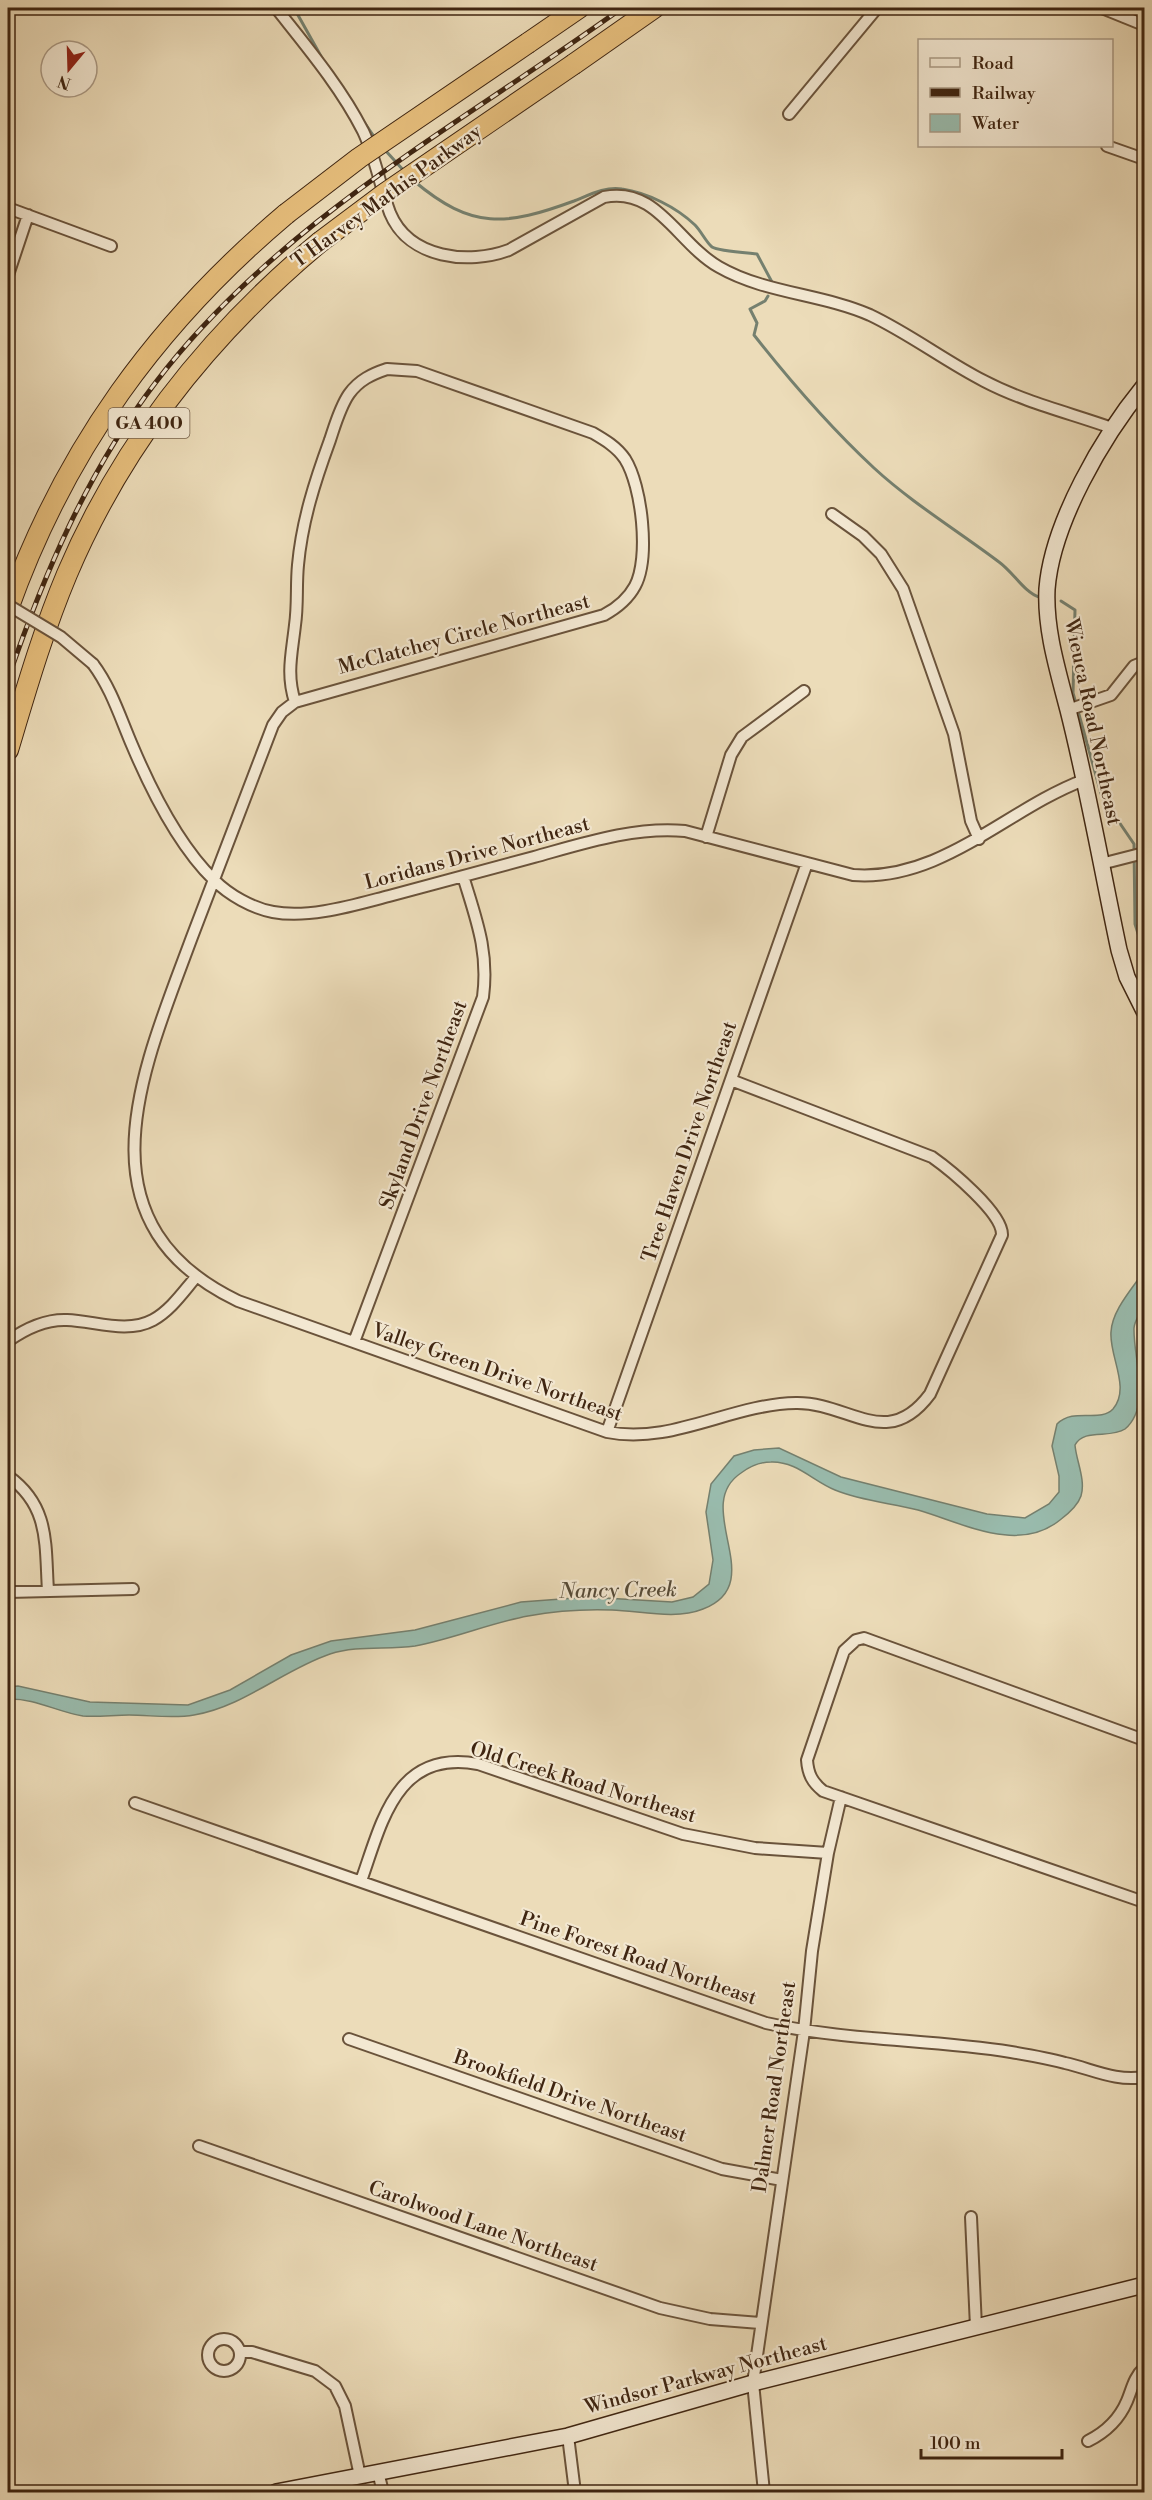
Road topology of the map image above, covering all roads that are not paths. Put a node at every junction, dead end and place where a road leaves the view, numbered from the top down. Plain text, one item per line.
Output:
1 (276, 8) edge
2 (579, 8) edge
3 (654, 8) edge
4 (877, 8) edge
5 (1102, 8) edge
6 (1144, 25) edge
7 (789, 114) dead end
8 (1110, 147) edge
9 (1144, 159) edge
10 (8, 208) edge
11 (28, 215) junction
12 (111, 246) dead end
13 (8, 275) edge
14 (1144, 386) edge
15 (1112, 428) junction
16 (832, 514) dead end
17 (8, 607) edge
18 (1144, 662) edge
19 (804, 691) dead end
20 (295, 702) junction
21 (1074, 708) junction
22 (8, 750) edge
23 (1083, 780) junction
24 (706, 837) junction
25 (979, 839) junction
26 (1144, 853) edge
27 (1107, 862) junction
28 (807, 863) junction
29 (463, 876) junction
30 (214, 880) junction
31 (1143, 1004) edge
32 (731, 1080) junction
33 (196, 1277) junction
34 (8, 1341) edge
35 (354, 1342) junction
36 (607, 1432) junction
37 (8, 1476) edge
38 (133, 1589) dead end
39 (48, 1591) junction
40 (8, 1592) edge
41 (1144, 1740) edge
42 (841, 1797) junction
43 (135, 1803) dead end
44 (828, 1853) junction
45 (361, 1881) junction
46 (1144, 1902) edge
47 (804, 2031) junction
48 (349, 2039) dead end
49 (1144, 2077) edge
50 (199, 2145) dead end
51 (782, 2180) junction
52 (971, 2217) dead end
53 (1144, 2285) edge
54 (760, 2323) junction
55 (976, 2327) junction
56 (241, 2352) dead end
57 (1144, 2368) edge
58 (753, 2383) junction
59 (568, 2436) junction
60 (1088, 2441) dead end
61 (378, 2472) junction
62 (360, 2475) junction
63 (276, 2493) edge
64 (383, 2493) edge
65 (575, 2493) edge
66 (764, 2493) edge

1 - 15 street
2 - 17 highway, GA 400, bridge
3 - 22 highway, T Harvey Mathis Parkway / GA 400, bridge
4 - 7 street
5 - 6 street
8 - 9 street
10 - 11 street
11 - 12 street
11 - 13 street
14 - 15 street, Wieuca Road Northeast
15 - 21 street, Wieuca Road Northeast
16 - 25 street
17 - 30 street, Loridans Drive Northeast, bridge
18 - 21 street
19 - 24 street
20 - 20 street, McClatchey Circle Northeast
20 - 30 street
21 - 23 street, Wieuca Road Northeast
23 - 25 street, Loridans Drive Northeast
23 - 27 street, Wieuca Road Northeast
24 - 28 street, Loridans Drive Northeast
24 - 29 street, Loridans Drive Northeast
25 - 28 street, Loridans Drive Northeast
26 - 27 street
27 - 31 street, Wieuca Road Northeast
28 - 32 street, Tree Haven Drive Northeast
29 - 30 street, Loridans Drive Northeast
29 - 35 street, Skyland Drive Northeast
30 - 33 street, Valley Green Drive Northeast
32 - 36 street, Tree Haven Drive Northeast
32 - 36 street, Valley Green Drive Northeast
33 - 34 street
33 - 35 street, Valley Green Drive Northeast
35 - 36 street, Valley Green Drive Northeast
37 - 39 street
38 - 39 street
39 - 40 street
41 - 42 street
42 - 44 street, Dalmer Road Northeast
42 - 46 street
43 - 45 street, Pine Forest Road Northeast
44 - 45 street, Old Creek Road Northeast
44 - 47 street, Dalmer Road Northeast
45 - 47 street, Pine Forest Road Northeast
47 - 49 street, Pine Forest Road Northeast
47 - 51 street, Dalmer Road Northeast
48 - 51 street, Brookfield Drive Northeast
50 - 54 street, Carolwood Lane Northeast
51 - 54 street, Dalmer Road Northeast
52 - 55 street
53 - 55 street, Windsor Parkway Northeast
54 - 58 street, Dalmer Road Northeast
55 - 58 street, Windsor Parkway Northeast
56 - 62 street
57 - 60 street
58 - 59 street, Windsor Parkway Northeast
58 - 66 street, Dalmer Road Northeast
59 - 61 street, Windsor Parkway Northeast
59 - 65 street
61 - 62 street, Windsor Parkway Northeast
61 - 64 street
62 - 63 street, Windsor Parkway Northeast

